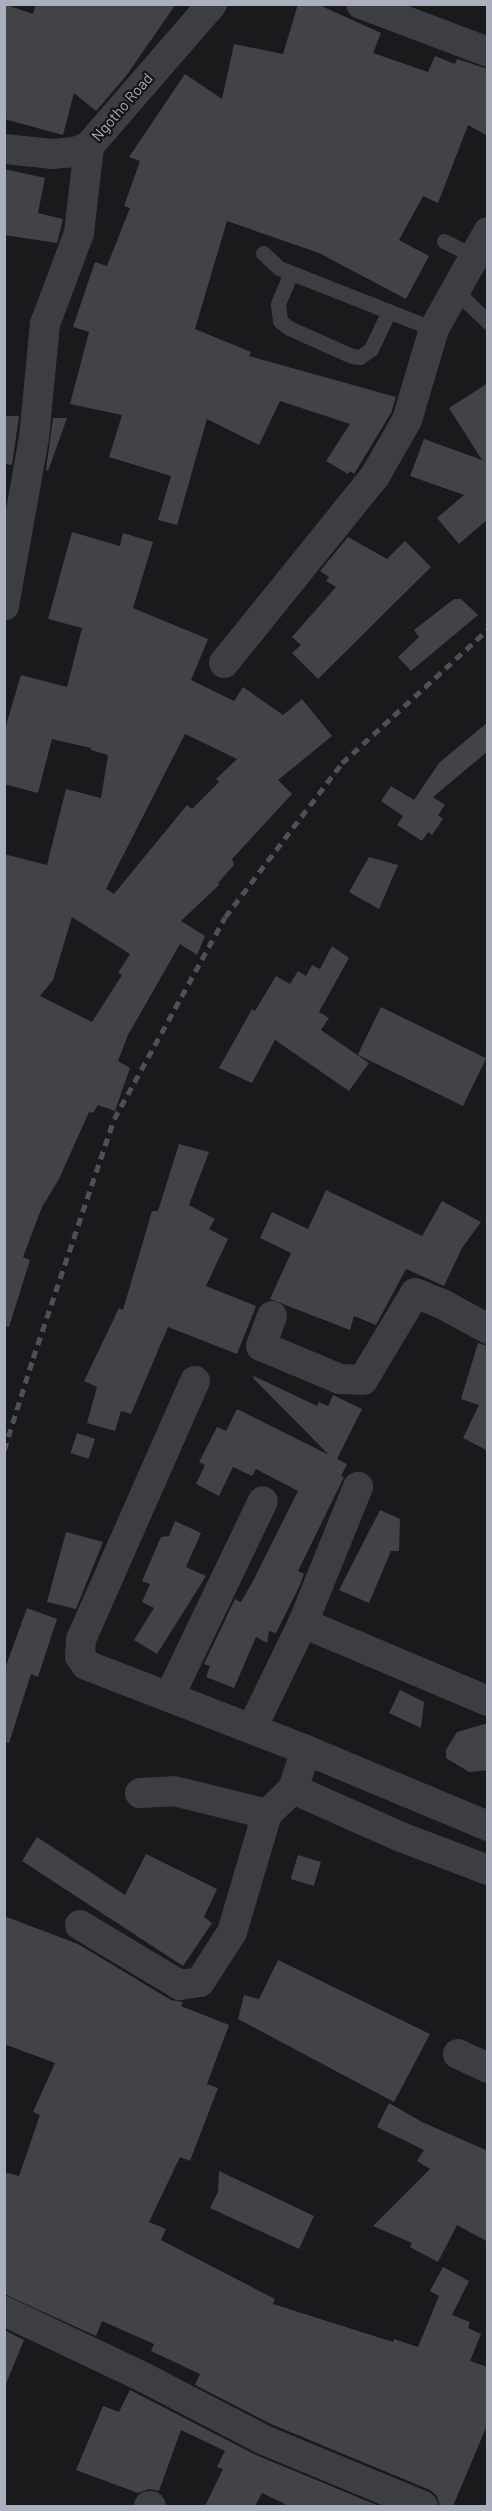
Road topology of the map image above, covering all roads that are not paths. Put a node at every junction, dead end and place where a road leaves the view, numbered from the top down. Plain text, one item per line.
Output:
1 (212, 4) edge
2 (379, 8) edge
3 (488, 52) edge
4 (89, 146) junction
5 (4, 149) edge
6 (444, 242) dead end
7 (480, 244) edge
8 (263, 253) dead end
9 (291, 273) junction
10 (455, 290) junction
11 (389, 311) junction
12 (488, 322) edge
13 (434, 329) junction
14 (4, 606) edge
15 (224, 663) dead end
16 (272, 1316) dead end
17 (488, 1329) edge
18 (195, 1381) dead end
19 (358, 1487) dead end
20 (263, 1501) dead end
21 (303, 1623) junction
22 (169, 1697) junction
23 (488, 1701) edge
24 (252, 1728) junction
25 (306, 1750) junction
26 (293, 1789) junction
27 (140, 1793) dead end
28 (267, 1814) junction
29 (486, 1822) edge
30 (488, 1870) edge
31 (80, 1925) dead end
32 (458, 2054) dead end
33 (488, 2068) edge
34 (4, 2311) edge
35 (423, 2506) edge

1 - 4 street, Ngotho Road
2 - 3 street
4 - 5 street, Ngotho Road
4 - 14 street
6 - 7 lane
7 - 10 street
8 - 9 lane
9 - 11 lane
9 - 11 lane
10 - 12 lane
10 - 13 street
11 - 13 lane
13 - 15 street
16 - 17 street
18 - 22 street
19 - 21 street
20 - 22 street
21 - 23 street
21 - 24 street
22 - 24 street
24 - 25 street
25 - 26 street
25 - 29 street
26 - 28 street
26 - 30 street
27 - 28 street
28 - 31 street
32 - 33 street
34 - 35 street

